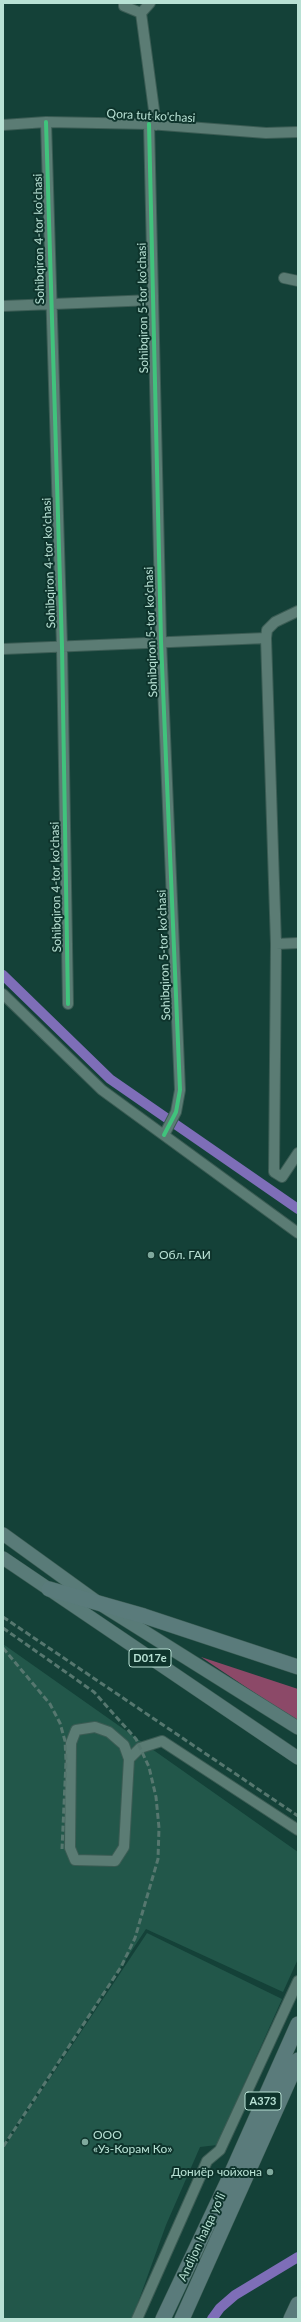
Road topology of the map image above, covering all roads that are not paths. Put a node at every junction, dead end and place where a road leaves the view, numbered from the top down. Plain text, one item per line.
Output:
1 (124, 3) edge
2 (150, 3) edge
3 (141, 13) junction
4 (46, 122) junction
5 (153, 124) junction
6 (3, 125) edge
7 (298, 132) edge
8 (284, 278) dead end
9 (298, 281) edge
10 (153, 300) junction
11 (51, 304) junction
12 (3, 306) edge
13 (298, 611) edge
14 (266, 638) junction
15 (161, 641) junction
16 (62, 647) junction
17 (3, 649) edge
18 (298, 943) edge
19 (276, 944) junction
20 (3, 994) edge
21 (68, 1004) dead end
22 (165, 1133) junction
23 (298, 1153) edge
24 (298, 1233) edge
25 (3, 1534) edge
26 (3, 1558) edge
27 (50, 1589) junction
28 (97, 1602) junction
29 (298, 1667) edge
30 (298, 1728) edge
31 (298, 1758) edge
32 (129, 1760) junction
33 (298, 1830) edge
34 (298, 1981) edge
35 (298, 2024) edge
36 (298, 2060) edge
37 (236, 2182) junction
38 (298, 2304) edge
39 (136, 2319) edge
40 (163, 2319) edge
41 (182, 2319) edge
42 (291, 2319) edge

1 - 3 street
2 - 3 street
3 - 5 street, Sohibqiron 5-tor ko'chasi
4 - 5 street, Qora tut ko'chasi
4 - 6 street, Qora tut ko'chasi
4 - 11 street, Sohibqiron 4-tor ko'chasi
5 - 7 street, Qora tut ko'chasi
5 - 10 street, Sohibqiron 5-tor ko'chasi
8 - 9 street
10 - 11 street
10 - 15 street, Sohibqiron 5-tor ko'chasi
11 - 12 street
11 - 16 street, Sohibqiron 4-tor ko'chasi
13 - 14 street
14 - 15 street
14 - 19 street
15 - 16 street
15 - 22 street, Sohibqiron 5-tor ko'chasi
16 - 17 street
16 - 21 street, Sohibqiron 4-tor ko'chasi
18 - 19 street
19 - 23 street
20 - 22 street
22 - 24 street
25 - 28 main road, D017e
26 - 27 main road, D017e
27 - 28 highway
27 - 31 main road, D017e
28 - 29 highway
28 - 30 main road, D017e
32 - 32 street
32 - 33 street
34 - 39 street
35 - 37 highway, Andijon halqa yo‘li / A373
36 - 37 highway, Andijon halqa yo‘li / A373
37 - 40 highway, Andijon halqa yo‘li / A373
37 - 41 highway, Andijon halqa yo‘li / A373
38 - 42 highway

